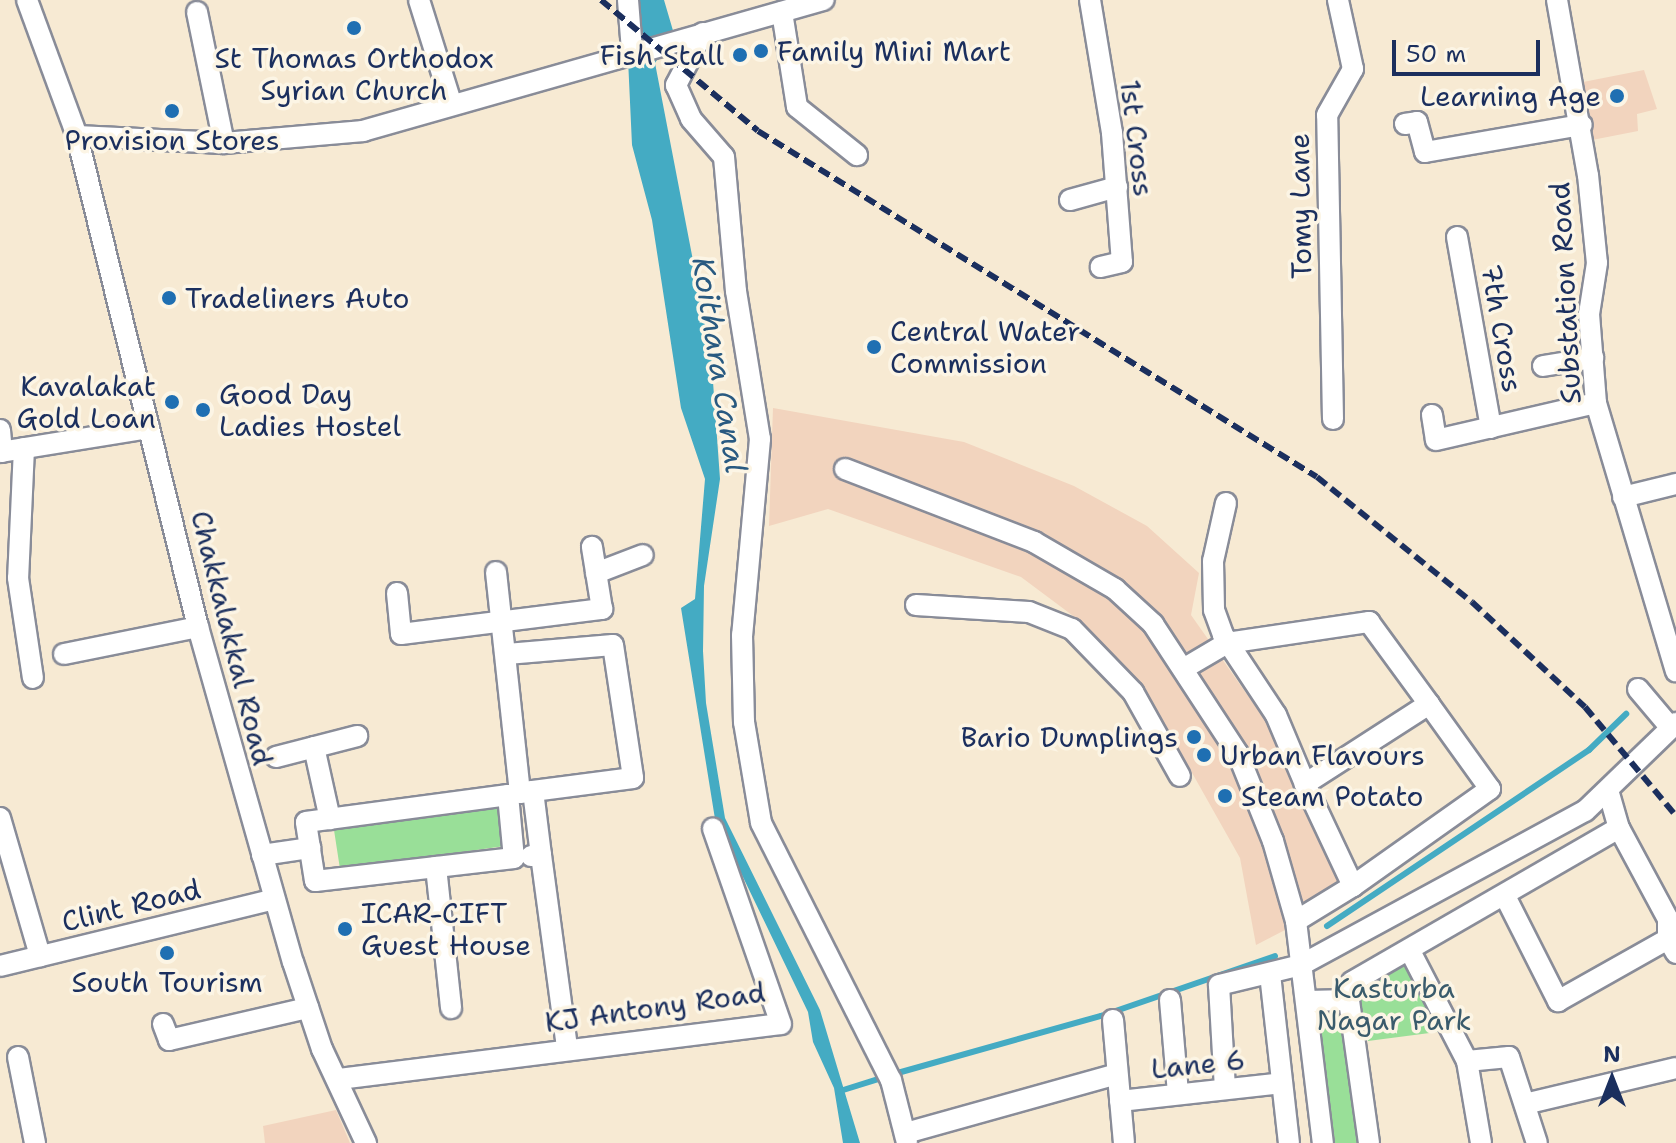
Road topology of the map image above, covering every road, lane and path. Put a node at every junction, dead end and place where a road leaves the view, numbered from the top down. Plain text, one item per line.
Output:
1 (27, 0) edge
2 (419, 0) edge
3 (628, 0) edge
4 (822, 0) edge
5 (1090, 0) edge
6 (1338, 0) edge
7 (1557, 0) edge
8 (197, 12) dead end
9 (782, 12) junction
10 (703, 33) junction
11 (632, 51) junction
12 (451, 102) junction
13 (1405, 124) dead end
14 (1582, 125) junction
15 (77, 136) junction
16 (224, 143) junction
17 (857, 155) dead end
18 (1117, 187) junction
19 (1070, 200) dead end
20 (1457, 237) dead end
21 (1101, 267) dead end
22 (1593, 358) junction
23 (1543, 366) dead end
24 (1596, 403) junction
25 (1432, 415) dead end
26 (1333, 419) dead end
27 (149, 428) junction
28 (1491, 428) junction
29 (0, 430) edge
30 (24, 448) junction
31 (1, 452) edge
32 (845, 469) dead end
33 (1676, 484) edge
34 (1623, 497) junction
35 (1226, 503) dead end
36 (592, 547) dead end
37 (643, 555) dead end
38 (496, 572) dead end
39 (596, 573) junction
40 (397, 593) dead end
41 (916, 605) dead end
42 (502, 623) junction
43 (198, 627) junction
44 (1227, 643) junction
45 (64, 654) dead end
46 (507, 654) junction
47 (1183, 669) junction
48 (1676, 671) edge
49 (33, 678) dead end
50 (1638, 689) dead end
51 (1429, 704) junction
52 (1673, 725) edge
53 (357, 736) dead end
54 (314, 747) junction
55 (276, 757) dead end
56 (1180, 776) dead end
57 (1305, 784) junction
58 (1608, 790) junction
59 (520, 793) junction
60 (0, 818) edge
61 (330, 819) junction
62 (1619, 828) junction
63 (713, 829) dead end
64 (310, 848) junction
65 (262, 855) junction
66 (541, 855) junction
67 (514, 858) junction
68 (436, 867) junction
69 (1353, 886) junction
70 (1505, 896) junction
71 (274, 899) junction
72 (1296, 921) junction
73 (1672, 946) edge
74 (1410, 951) junction
75 (40, 956) junction
76 (1301, 965) junction
77 (0, 966) edge
78 (1270, 974) junction
79 (1170, 1000) dead end
80 (1349, 1000) junction
81 (1307, 1001) junction
82 (308, 1008) junction
83 (451, 1008) dead end
84 (1113, 1020) dead end
85 (163, 1024) dead end
86 (567, 1047) junction
87 (18, 1057) dead end
88 (1467, 1061) junction
89 (1676, 1068) edge
90 (1117, 1074) junction
91 (339, 1079) junction
92 (1282, 1083) junction
93 (1225, 1089) junction
94 (1178, 1094) junction
95 (1120, 1101) junction
96 (1525, 1104) junction
97 (906, 1138) edge
98 (35, 1143) edge
99 (366, 1143) edge
100 (1124, 1143) edge
101 (1289, 1143) edge
102 (1323, 1143) edge
103 (1369, 1143) edge
104 (1481, 1143) edge
105 (1537, 1143) edge

1 - 15 street, Chakkalakkal Road
2 - 12 street
3 - 11 street
4 - 9 street
5 - 18 street, 1st Cross
6 - 26 street, Tomy Lane
7 - 14 street, Substation Road
8 - 16 street
9 - 10 street
9 - 17 street
10 - 11 street
10 - 97 street
11 - 12 street
12 - 16 street
13 - 14 street
14 - 22 street, Substation Road
15 - 16 street
15 - 27 street, Chakkalakkal Road
18 - 19 street
18 - 21 street, 1st Cross
20 - 28 street, 7th Cross
22 - 23 street
22 - 24 street, Substation Road
24 - 28 street, 7th Cross
24 - 34 street, Substation Road
25 - 28 street, 7th Cross
27 - 30 street
27 - 43 street, Chakkalakkal Road
29 - 31 street
30 - 31 street
30 - 49 street
32 - 47 street
33 - 34 street
34 - 48 street, Substation Road
35 - 44 street
36 - 39 street
37 - 39 street
38 - 42 street
39 - 42 street
40 - 42 street
41 - 56 street
42 - 46 street
43 - 45 street
43 - 65 street, Chakkalakkal Road
44 - 47 street
44 - 51 street
44 - 57 street
46 - 59 street
46 - 59 street
47 - 72 street
50 - 52 street
51 - 57 street
51 - 69 street
52 - 58 street
53 - 54 street
54 - 55 street
54 - 61 street
57 - 69 street
58 - 62 street
58 - 76 street
59 - 61 street
59 - 66 street
59 - 67 street
60 - 75 street
61 - 64 street
62 - 70 street
62 - 73 street
63 - 86 street, KJ Antony Road
64 - 65 street
64 - 68 street
65 - 71 street, Chakkalakkal Road
66 - 67 street
66 - 86 street
67 - 68 street
68 - 83 street
69 - 72 street
70 - 73 street
70 - 74 street
71 - 75 street, Clint Road
71 - 82 street, Chakkalakkal Road
72 - 76 street
74 - 80 street
74 - 88 street
75 - 77 street, Clint Road
76 - 78 street
76 - 81 street
78 - 92 street
78 - 93 street
79 - 94 street
80 - 81 street
80 - 103 street
81 - 102 street
82 - 85 street
82 - 91 street, Chakkalakkal Road
84 - 90 street
86 - 91 street, KJ Antony Road
87 - 98 street
88 - 96 street
88 - 104 street
89 - 96 street
90 - 95 street
90 - 97 street
91 - 99 street, Chakkalakkal Road
92 - 93 street, Lane 6
92 - 101 street
93 - 94 street, Lane 6
94 - 95 street, Lane 6
95 - 100 street
96 - 105 street

